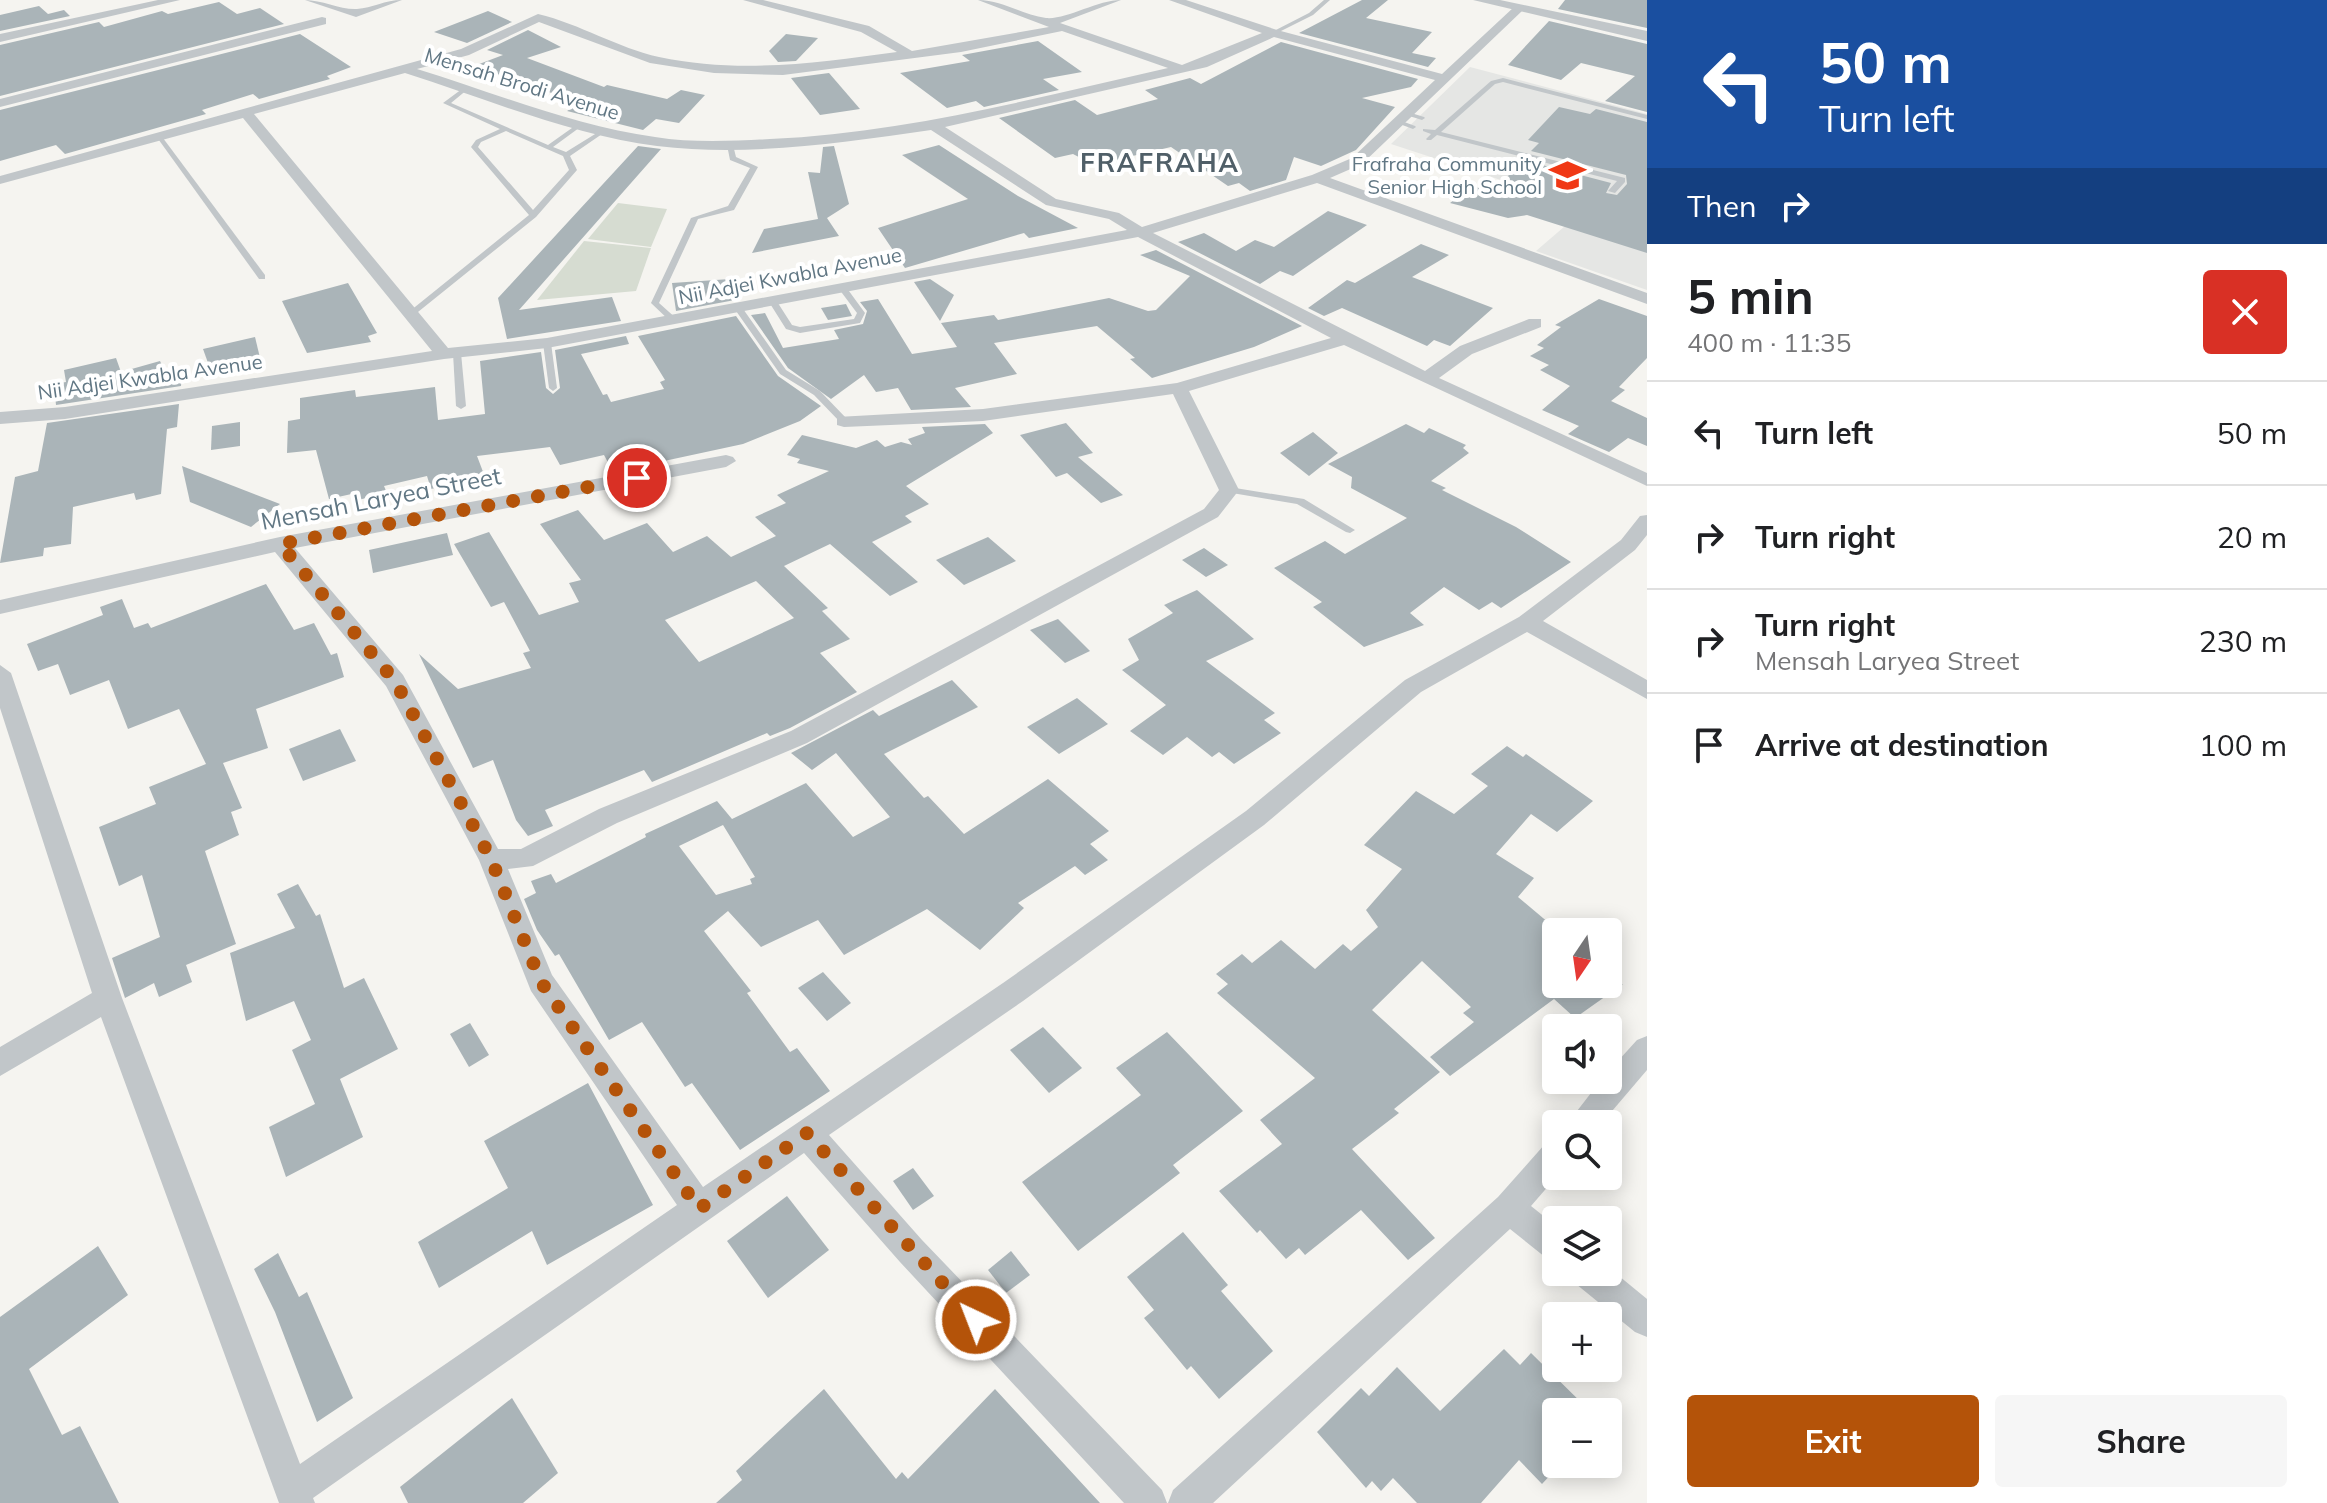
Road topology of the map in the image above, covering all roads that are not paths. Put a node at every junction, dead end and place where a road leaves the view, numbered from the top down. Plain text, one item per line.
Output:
1 (174, 0) edge
2 (311, 0) edge
3 (396, 0) edge
4 (749, 0) edge
5 (984, 0) edge
6 (1115, 0) edge
7 (1175, 0) edge
8 (1327, 0) edge
9 (1480, 0) edge
10 (134, 4) edge
11 (1518, 9) junction
12 (322, 21) dead end
13 (1050, 22) junction
14 (1065, 27) junction
15 (1273, 33) junction
16 (1647, 36) edge
17 (0, 38) edge
18 (909, 54) junction
19 (405, 69) junction
20 (1182, 69) junction
21 (1442, 78) junction
22 (466, 88) junction
23 (0, 103) edge
24 (245, 112) junction
25 (1647, 117) edge
26 (1434, 121) dead end
27 (581, 124) junction
28 (1446, 124) junction
29 (933, 126) junction
30 (503, 130) junction
31 (1425, 130) dead end
32 (602, 132) junction
33 (1436, 133) junction
34 (158, 135) junction
35 (1429, 139) dead end
36 (730, 145) junction
37 (549, 147) junction
38 (566, 155) junction
39 (1317, 178) junction
40 (0, 180) edge
41 (1612, 191) dead end
42 (533, 215) junction
43 (1141, 232) junction
44 (262, 277) dead end
45 (843, 289) junction
46 (1647, 299) edge
47 (773, 302) junction
48 (738, 308) junction
49 (413, 313) junction
50 (674, 320) junction
51 (1535, 323) dead end
52 (1348, 338) junction
53 (547, 343) junction
54 (450, 354) junction
55 (1426, 379) junction
56 (553, 388) dead end
57 (1179, 388) junction
58 (461, 406) dead end
59 (0, 418) edge
60 (844, 421) joint
61 (726, 461) dead end
62 (1647, 480) edge
63 (1229, 490) junction
64 (1647, 521) edge
65 (1350, 530) dead end
66 (280, 544) junction
67 (0, 607) edge
68 (1527, 622) junction
69 (0, 673) edge
70 (1647, 691) edge
71 (491, 859) junction
72 (108, 998) junction
73 (1647, 1049) edge
74 (0, 1063) edge
75 (1594, 1110) edge
76 (807, 1133) junction
77 (1542, 1170) edge
78 (1509, 1208) junction
79 (699, 1209) junction
80 (1542, 1235) edge
81 (1605, 1286) edge
82 (1647, 1320) edge
83 (295, 1497) edge
84 (1149, 1503) edge
85 (1186, 1503) edge

1 - 10 street
2 - 3 street
4 - 18 street
5 - 13 street
6 - 13 street
7 - 15 street
8 - 15 lane
9 - 11 street
10 - 17 street
11 - 16 street
11 - 21 street, Nii Adjei Kwabla Avenue
12 - 23 street
13 - 14 street
14 - 18 street
14 - 20 street
15 - 20 street, Mensah Brodi Avenue
15 - 21 street
18 - 19 street
19 - 22 street, Mensah Brodi Avenue
19 - 24 street, Mensah Brodi Avenue
20 - 29 street, Mensah Brodi Avenue
21 - 39 street, Nii Adjei Kwabla Avenue
22 - 27 street, Mensah Brodi Avenue
22 - 30 lane
24 - 34 street, Mensah Brodi Avenue
24 - 49 street
25 - 28 lane
26 - 28 lane
27 - 32 street, Mensah Brodi Avenue
27 - 37 lane
28 - 33 lane
29 - 36 street, Mensah Brodi Avenue
29 - 43 street
30 - 37 lane
30 - 42 lane
31 - 33 lane
32 - 36 street, Mensah Brodi Avenue
32 - 38 lane
33 - 35 lane
33 - 41 lane
34 - 40 street, Mensah Brodi Avenue
34 - 44 lane
36 - 50 lane
37 - 38 lane
38 - 42 lane
39 - 43 street, Nii Adjei Kwabla Avenue
39 - 46 street
42 - 49 lane
43 - 45 street, Nii Adjei Kwabla Avenue
43 - 52 street
45 - 47 street, Nii Adjei Kwabla Avenue
45 - 47 lane
47 - 48 street, Nii Adjei Kwabla Avenue
48 - 50 street, Nii Adjei Kwabla Avenue
48 - 60 lane
49 - 54 street
50 - 53 street, Nii Adjei Kwabla Avenue
51 - 55 street
52 - 55 street
52 - 57 street
53 - 54 street, Nii Adjei Kwabla Avenue
53 - 56 lane
54 - 58 lane
54 - 59 street, Nii Adjei Kwabla Avenue
55 - 62 street
57 - 60 street
57 - 63 street
61 - 66 street, Mensah Laryea Street
63 - 65 lane
63 - 71 street
64 - 68 street
66 - 67 street, Mensah Laryea Street
66 - 71 street
68 - 70 street
68 - 76 street
69 - 72 street
71 - 79 street
72 - 74 street
72 - 83 street
73 - 75 street
76 - 79 street
76 - 84 street
77 - 78 street
78 - 80 street
78 - 85 street
79 - 83 street
81 - 82 street

